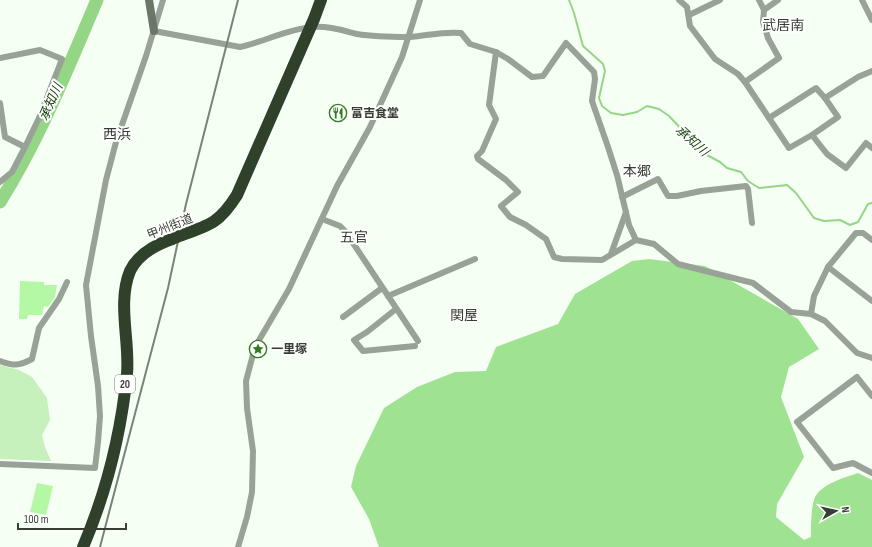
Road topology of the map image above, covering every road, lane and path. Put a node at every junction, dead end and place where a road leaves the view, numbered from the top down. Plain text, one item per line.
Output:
1 (149, 0) edge
2 (163, 0) edge
3 (322, 0) edge
4 (420, 0) edge
5 (679, 0) edge
6 (720, 0) edge
7 (759, 0) edge
8 (778, 0) edge
9 (862, 0) edge
10 (764, 10) junction
11 (689, 16) junction
12 (872, 20) edge
13 (311, 27) junction
14 (154, 31) junction
15 (409, 36) junction
16 (496, 52) junction
17 (0, 58) edge
18 (872, 71) edge
19 (745, 82) junction
20 (825, 98) junction
21 (0, 103) edge
22 (769, 118) junction
23 (812, 135) junction
24 (26, 147) junction
25 (872, 148) edge
26 (0, 182) edge
27 (622, 197) junction
28 (626, 212) junction
29 (322, 219) junction
30 (752, 223) dead end
31 (636, 240) junction
32 (872, 240) edge
33 (612, 254) junction
34 (475, 259) dead end
35 (828, 267) junction
36 (67, 282) dead end
37 (382, 288) junction
38 (388, 296) junction
39 (872, 301) edge
40 (396, 309) junction
41 (811, 314) junction
42 (344, 317) dead end
43 (872, 358) edge
44 (0, 361) edge
45 (872, 396) edge
46 (0, 464) edge
47 (872, 473) edge
48 (83, 547) edge
49 (238, 547) edge

1 - 14 street
2 - 14 street
3 - 13 highway, 甲州街道 / 20
4 - 15 street
5 - 11 street
6 - 11 street
7 - 10 street
8 - 10 street
9 - 12 street
10 - 19 street
11 - 19 street
13 - 14 street
13 - 15 street
13 - 48 highway, 甲州街道 / 20
14 - 46 street
15 - 16 street
15 - 29 street
16 - 27 street
16 - 33 street
17 - 24 street
18 - 20 street
19 - 22 street
20 - 22 street
20 - 23 street
21 - 24 street
22 - 23 street
23 - 25 street
24 - 26 street
27 - 28 street
27 - 30 street
28 - 31 street
28 - 33 street
29 - 37 street
29 - 49 street
31 - 33 street
31 - 41 street
32 - 35 street
34 - 38 street
35 - 39 street
35 - 41 street
36 - 44 street
37 - 38 street
37 - 42 street
38 - 40 street
40 - 40 street
41 - 43 street
45 - 47 street

